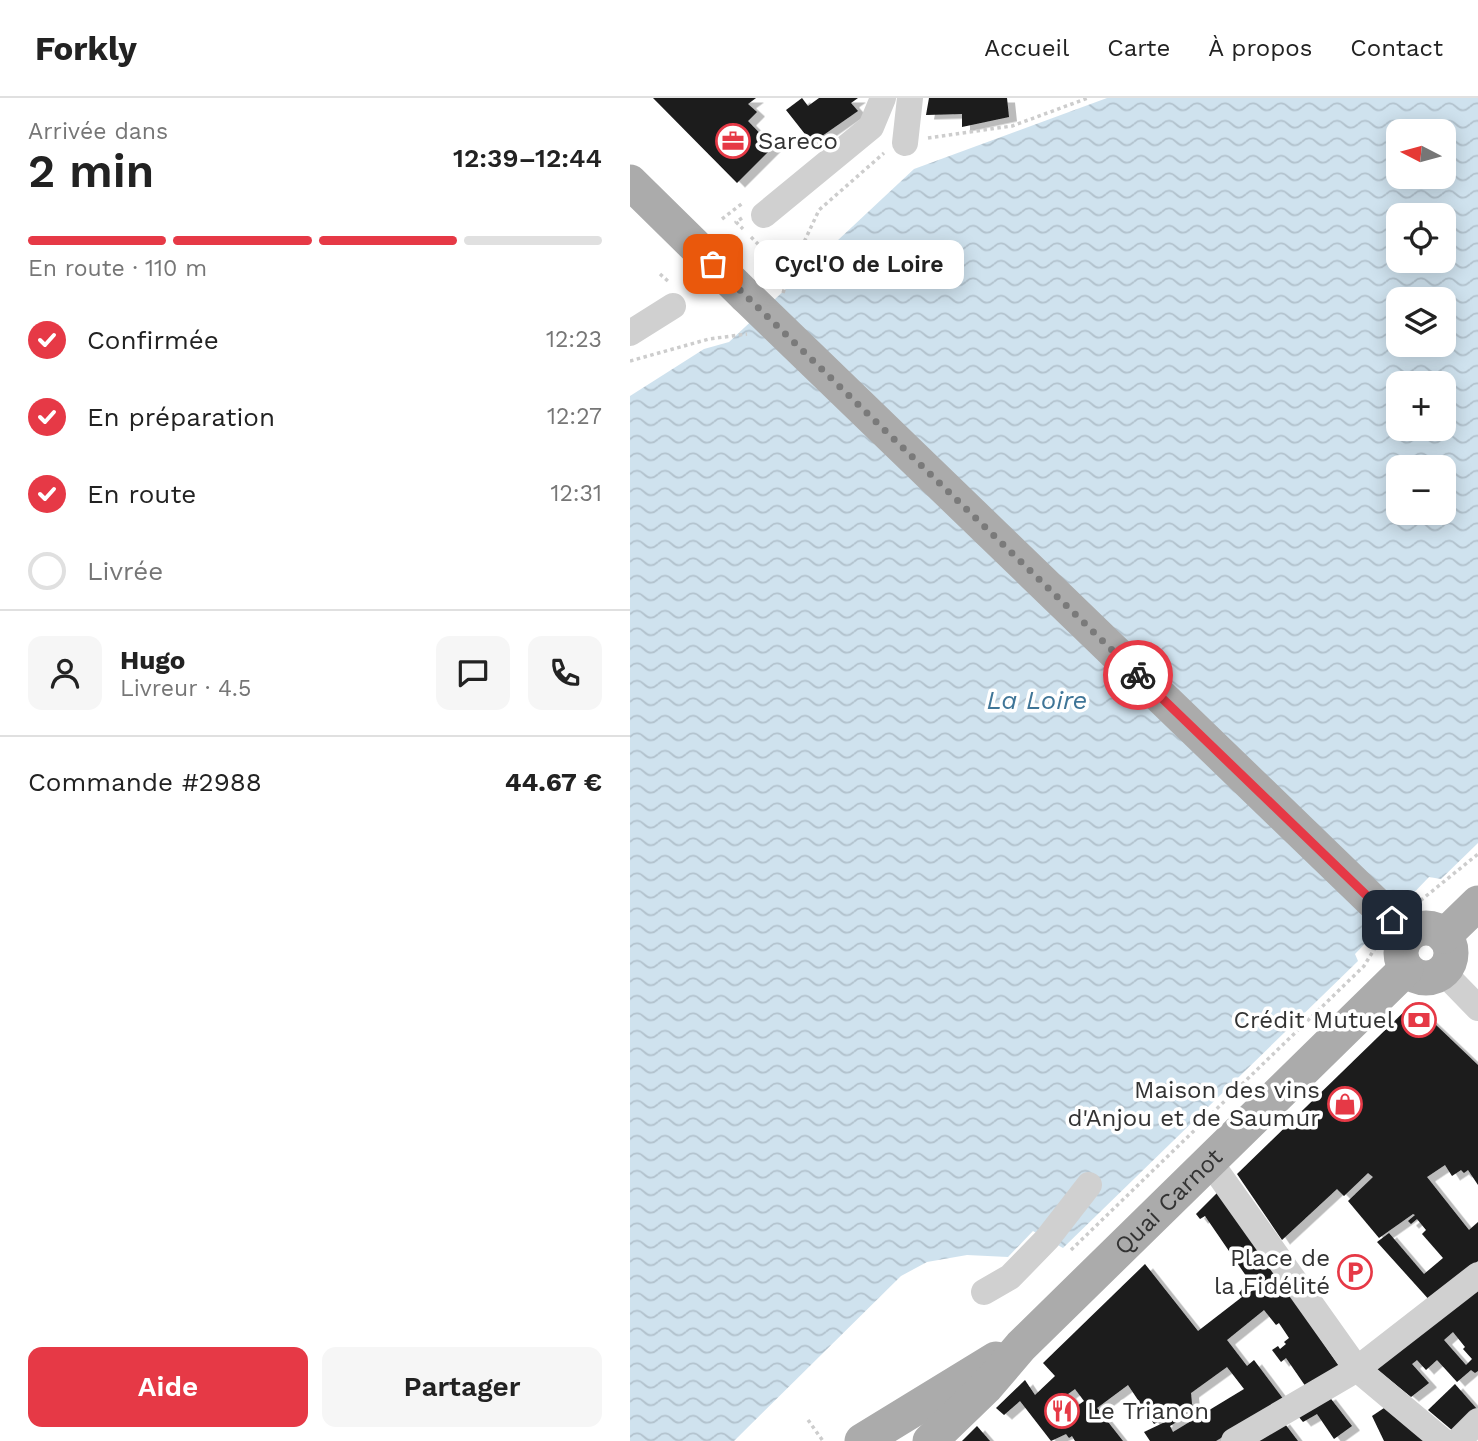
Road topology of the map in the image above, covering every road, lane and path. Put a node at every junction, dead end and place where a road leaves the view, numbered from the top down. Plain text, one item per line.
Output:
1 (884, 98) edge
2 (910, 98) edge
3 (1088, 98) edge
4 (905, 143) junction
5 (630, 182) edge
6 (757, 225) joint
7 (769, 255) dead end
8 (783, 294) dead end
9 (673, 306) dead end
10 (630, 333) edge
11 (752, 334) dead end
12 (630, 360) edge
13 (1478, 854) edge
14 (1478, 903) edge
15 (1399, 926) junction
16 (1444, 936) junction
17 (1406, 969) junction
18 (1443, 972) junction
19 (1478, 1008) edge
20 (1210, 1162) junction
21 (1089, 1185) dead end
22 (1071, 1250) dead end
23 (1478, 1275) edge
24 (984, 1292) dead end
25 (1021, 1346) junction
26 (1356, 1369) junction
27 (808, 1420) dead end
28 (1478, 1421) edge
29 (823, 1441) edge
30 (862, 1441) edge
31 (930, 1441) edge
32 (1234, 1441) edge
33 (1443, 1441) edge
34 (1458, 1441) edge

1 - 6 street
2 - 4 street
3 - 4 path
4 - 8 path
5 - 15 main road, bridge
6 - 7 path
9 - 10 street
11 - 12 path
13 - 15 path
14 - 16 main road
15 - 16 main road
15 - 17 main road
15 - 22 path
16 - 18 main road
17 - 18 main road
17 - 20 main road, Quai Carnot
18 - 19 street
20 - 25 main road, Quai Carnot
20 - 26 street
21 - 24 street
23 - 26 street
25 - 30 main road, Quai Carnot
25 - 31 main road, Quai Carnot
26 - 32 street
26 - 33 street
27 - 29 path
28 - 34 street

